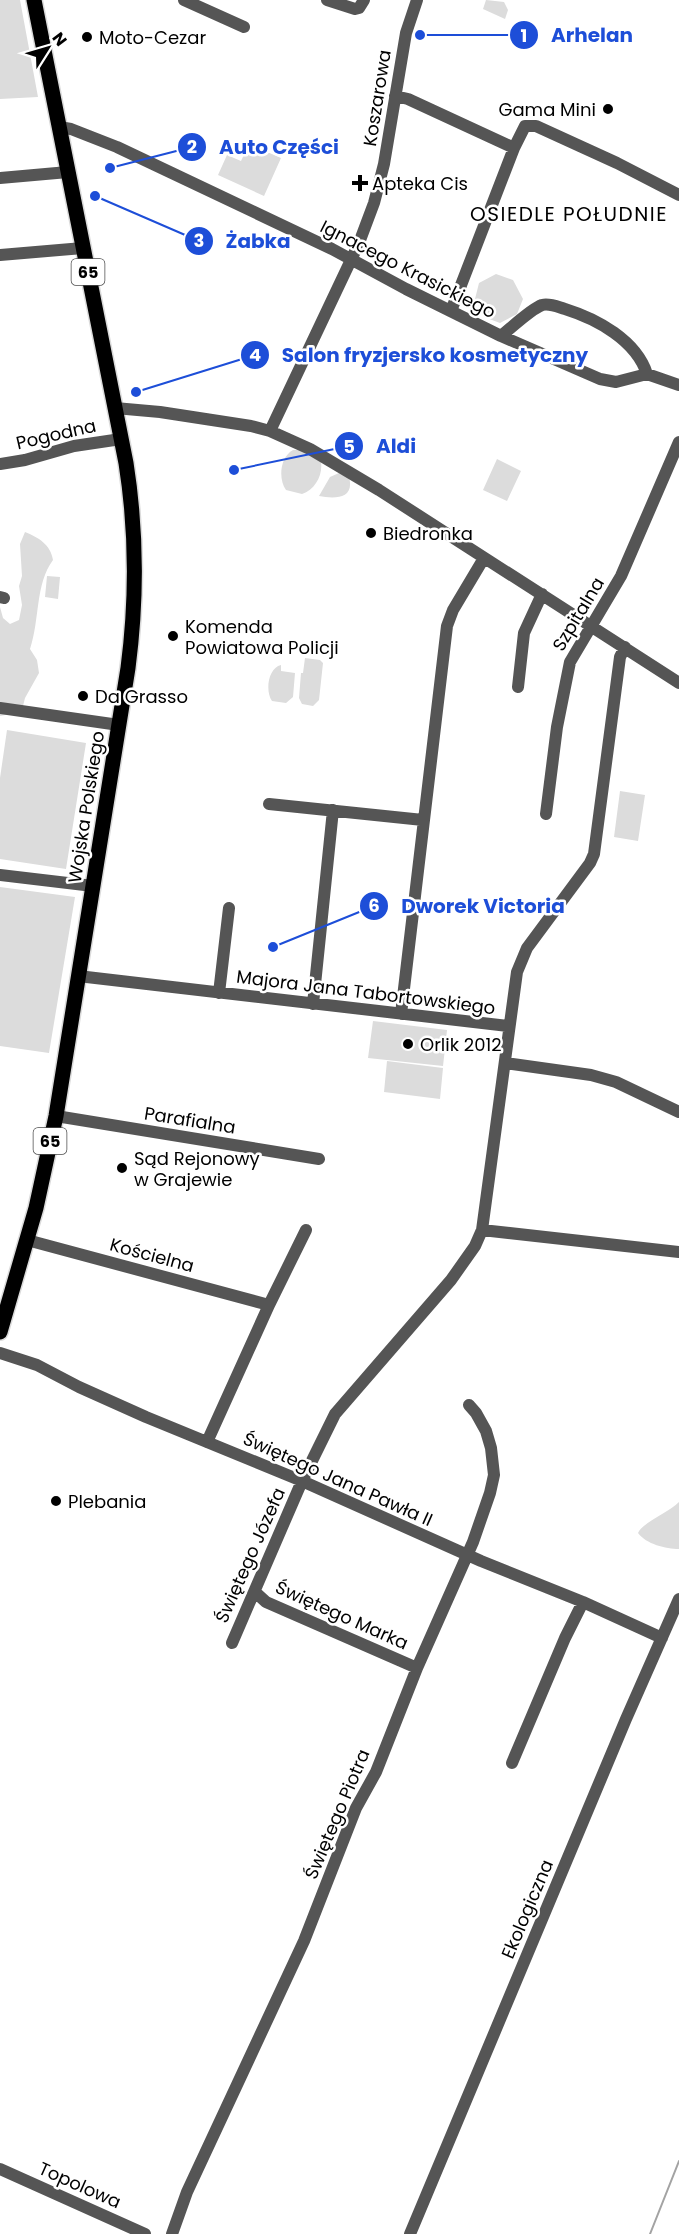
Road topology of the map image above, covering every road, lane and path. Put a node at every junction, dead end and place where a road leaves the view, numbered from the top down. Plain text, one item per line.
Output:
1 (34, 0) edge
2 (184, 0) edge
3 (327, 0) edge
4 (364, 0) edge
5 (412, 2) edge
6 (244, 27) dead end
7 (395, 96) junction
8 (59, 127) junction
9 (514, 148) junction
10 (68, 172) junction
11 (0, 178) edge
12 (679, 195) edge
13 (83, 248) junction
14 (0, 255) edge
15 (351, 259) junction
16 (451, 311) junction
17 (501, 336) junction
18 (647, 374) junction
19 (679, 385) edge
20 (115, 408) junction
21 (270, 431) junction
22 (121, 439) junction
23 (679, 442) edge
24 (0, 464) edge
25 (484, 558) junction
26 (542, 594) junction
27 (591, 626) junction
28 (625, 647) junction
29 (679, 683) edge
30 (518, 687) dead end
31 (0, 708) edge
32 (119, 726) junction
33 (269, 804) dead end
34 (333, 810) junction
35 (546, 814) dead end
36 (423, 820) junction
37 (0, 875) edge
38 (93, 886) junction
39 (229, 908) dead end
40 (78, 976) junction
41 (219, 993) junction
42 (313, 1004) junction
43 (401, 1014) junction
44 (508, 1026) junction
45 (505, 1063) junction
46 (679, 1112) edge
47 (56, 1116) junction
48 (319, 1159) dead end
49 (306, 1230) dead end
50 (482, 1230) junction
51 (27, 1240) junction
52 (679, 1252) edge
53 (268, 1305) junction
54 (0, 1332) edge
55 (0, 1353) edge
56 (469, 1405) dead end
57 (207, 1442) junction
58 (302, 1481) junction
59 (467, 1554) junction
60 (255, 1592) junction
61 (679, 1599) edge
62 (582, 1602) junction
63 (662, 1638) junction
64 (232, 1643) dead end
65 (417, 1668) junction
66 (512, 1763) dead end
67 (0, 2169) edge
68 (145, 2234) edge
69 (172, 2234) edge
70 (410, 2234) edge

1 - 8 main road, Wojska Polskiego / 65
2 - 6 street
3 - 4 street
5 - 7 street, Koszarowa
7 - 9 street
7 - 15 street, Koszarowa
8 - 10 main road, Wojska Polskiego / 65
8 - 15 street, Ignacego Krasickiego
9 - 12 street
9 - 16 street
10 - 11 street
10 - 13 main road, Wojska Polskiego / 65
13 - 14 street
13 - 20 main road, Wojska Polskiego / 65
15 - 16 street, Ignacego Krasickiego
15 - 21 street, Koszarowa
16 - 17 street, Ignacego Krasickiego
17 - 18 street, Ignacego Krasickiego
17 - 18 street
18 - 19 street
20 - 21 street
20 - 22 main road, Wojska Polskiego / 65
21 - 25 street
22 - 24 street, Pogodna
22 - 32 main road, Wojska Polskiego / 65
23 - 27 street, Szpitalna
25 - 26 street
25 - 36 street
26 - 27 street
26 - 30 street
27 - 28 street
27 - 35 street, Szpitalna
28 - 29 street
28 - 44 street, Świętego Józefa
31 - 32 street
32 - 38 main road, Wojska Polskiego / 65
33 - 34 street
34 - 36 street
34 - 42 street
36 - 43 street
37 - 38 street
38 - 40 main road, Wojska Polskiego / 65
39 - 41 street, Majora Jana Tabortowskiego
40 - 41 street, Majora Jana Tabortowskiego
40 - 47 main road, Wojska Polskiego / 65
41 - 42 street, Majora Jana Tabortowskiego
42 - 43 street, Majora Jana Tabortowskiego
43 - 44 street, Majora Jana Tabortowskiego
44 - 45 street, Świętego Józefa
45 - 46 street
45 - 50 street, Świętego Józefa
47 - 48 street, Parafialna
47 - 51 main road, Wojska Polskiego / 65
49 - 53 street
50 - 52 street
50 - 58 street, Świętego Józefa
51 - 53 street, Kościelna
51 - 54 main road, Wojska Polskiego / 65
53 - 57 street
55 - 57 street, Świętego Jana Pawła II
56 - 59 street, Świętego Piotra
57 - 58 street, Świętego Jana Pawła II
58 - 59 street, Świętego Jana Pawła II
58 - 60 street, Świętego Józefa
59 - 62 street, Świętego Jana Pawła II
59 - 65 street, Świętego Piotra
60 - 64 street, Świętego Józefa
60 - 65 street, Świętego Marka
61 - 63 street, Ekologiczna
62 - 63 street, Świętego Jana Pawła II
62 - 66 street
63 - 70 street, Ekologiczna
65 - 69 street, Świętego Piotra
67 - 68 street, Topolowa

